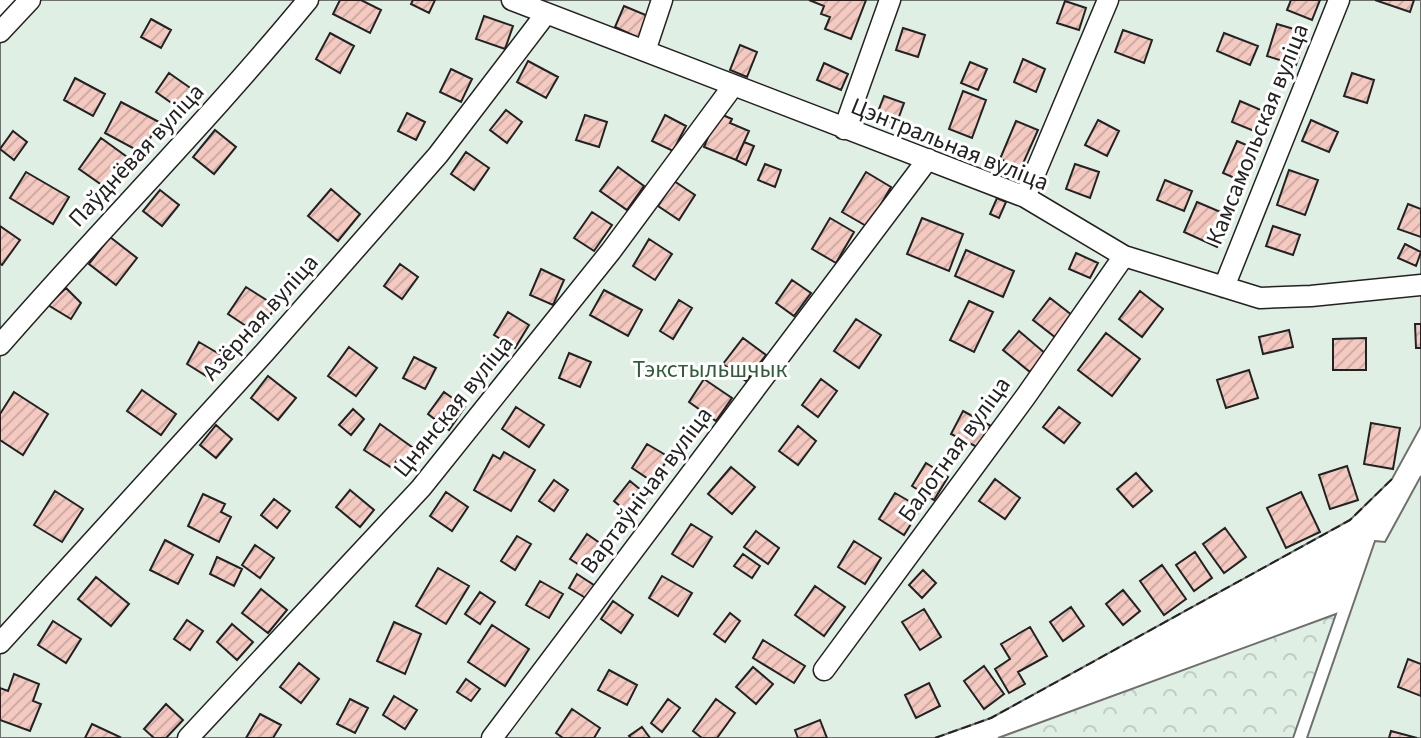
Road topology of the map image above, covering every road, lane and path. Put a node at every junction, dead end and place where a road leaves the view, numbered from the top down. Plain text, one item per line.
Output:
1 (30, 0) edge
2 (308, 0) edge
3 (512, 0) edge
4 (662, 0) edge
5 (890, 0) edge
6 (1108, 0) edge
7 (1339, 0) edge
8 (545, 15) junction
9 (0, 32) edge
10 (645, 51) junction
11 (733, 86) junction
12 (844, 129) junction
13 (928, 159) junction
14 (1025, 197) junction
15 (1124, 256) junction
16 (1421, 285) edge
17 (1224, 287) junction
18 (0, 345) edge
19 (0, 643) edge
20 (824, 670) dead end
21 (188, 738) edge
22 (492, 738) edge

1 - 9 street
2 - 18 street, Паўднёвая вуліца
3 - 8 street, Цэнтральная вуліца
4 - 10 street
5 - 12 street
6 - 14 street
7 - 17 street, Камсамольская вуліца
8 - 10 street, Цэнтральная вуліца
8 - 19 street, Азёрная вуліца
10 - 11 street, Цэнтральная вуліца
11 - 12 street, Цэнтральная вуліца
11 - 21 street, Цнянская вуліца
12 - 13 street, Цэнтральная вуліца
13 - 14 street, Цэнтральная вуліца
13 - 22 street, Вартаўнічая вуліца
14 - 15 street, Цэнтральная вуліца
15 - 17 street, Цэнтральная вуліца
15 - 20 street, Балотная вуліца
16 - 17 street, Цэнтральная вуліца

